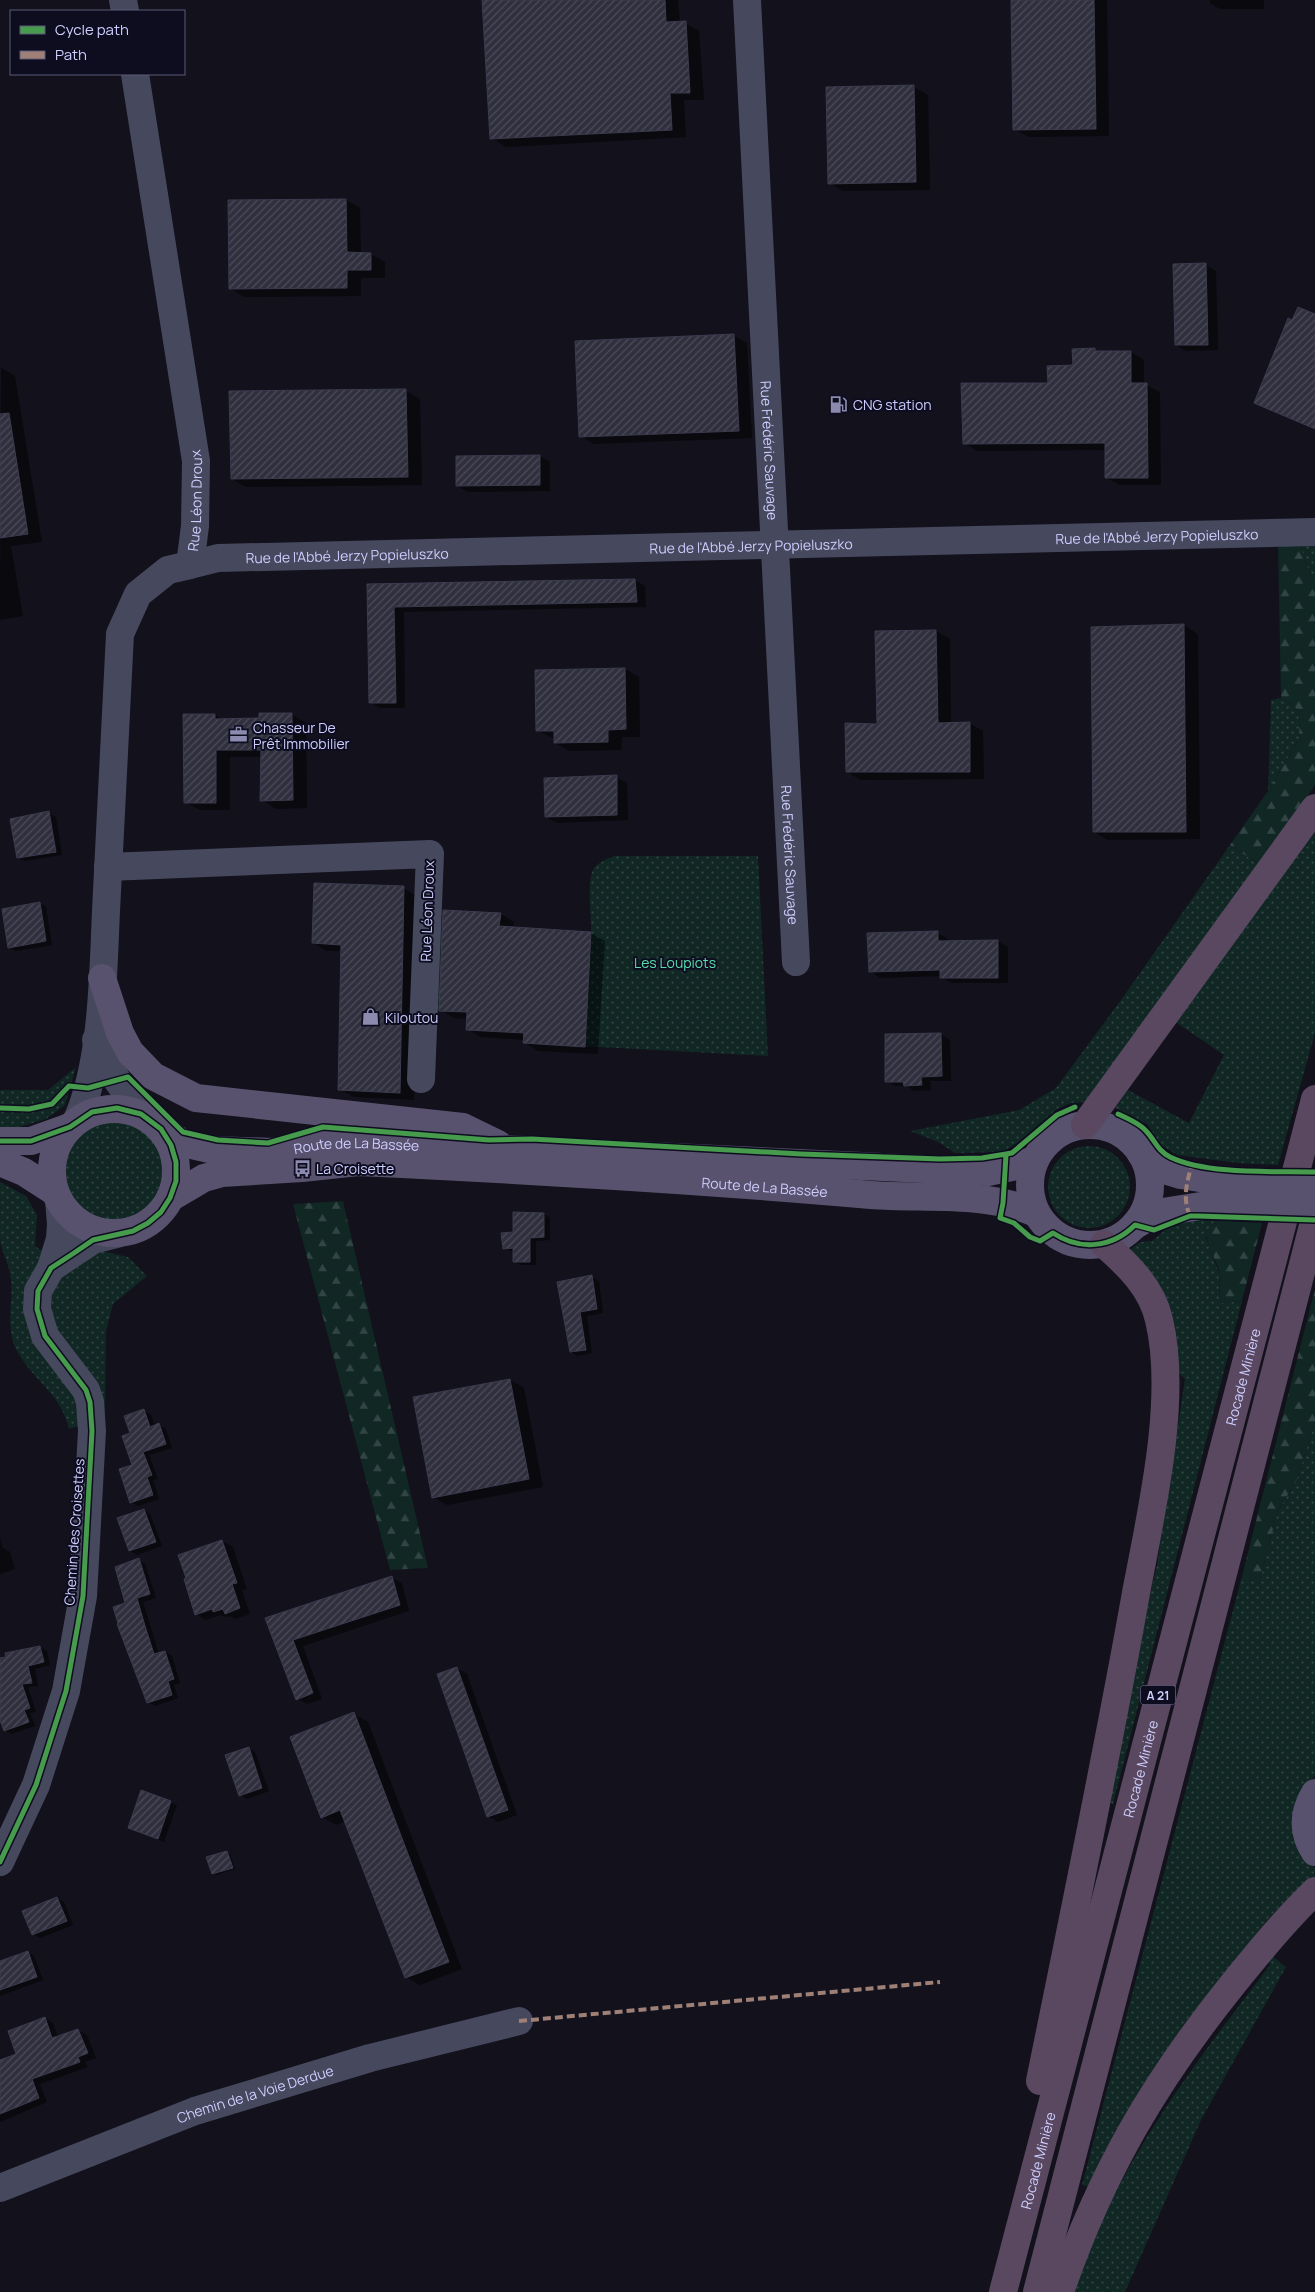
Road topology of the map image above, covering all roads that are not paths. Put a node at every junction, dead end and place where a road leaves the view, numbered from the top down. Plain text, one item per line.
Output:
1 (746, 0) edge
2 (135, 75) edge
3 (1315, 532) edge
4 (774, 545) junction
5 (190, 565) junction
6 (1315, 808) edge
7 (108, 866) junction
8 (796, 962) dead end
9 (102, 978) junction
10 (96, 1040) junction
11 (421, 1079) dead end
12 (1315, 1099) edge
13 (151, 1122) junction
14 (73, 1124) junction
15 (1086, 1125) junction
16 (0, 1141) edge
17 (508, 1149) junction
18 (1141, 1154) junction
19 (1035, 1159) junction
20 (0, 1162) edge
21 (1315, 1186) edge
22 (1222, 1192) junction
23 (57, 1196) junction
24 (170, 1198) junction
25 (1315, 1206) edge
26 (1036, 1213) junction
27 (1315, 1218) edge
28 (1135, 1225) junction
29 (117, 1234) junction
30 (1104, 1244) junction
31 (51, 1268) junction
32 (1315, 1793) edge
33 (1315, 1852) edge
34 (0, 1862) edge
35 (1315, 1891) edge
36 (519, 2021) dead end
37 (0, 2188) edge
38 (1002, 2292) edge
39 (1037, 2292) edge
40 (1060, 2292) edge

1 - 4 street, Rue Frédéric Sauvage
2 - 5 street, Rue Léon Droux
3 - 4 street, Rue de l'Abbé Jerzy Popieluszko
4 - 5 street, Rue de l'Abbé Jerzy Popieluszko
4 - 8 street, Rue Frédéric Sauvage
5 - 7 street, Rue Léon Droux
6 - 15 highway
7 - 9 street, Rue Léon Droux
7 - 11 street, Rue Léon Droux
9 - 10 street, Rue Léon Droux
9 - 17 main road
10 - 13 street
10 - 14 street, Rue Léon Droux
12 - 38 highway, Rocade Minière / A 21
13 - 14 main road
13 - 17 main road, Route de La Bassée
13 - 24 main road
14 - 16 main road
14 - 23 main road
15 - 18 main road
15 - 19 main road
17 - 19 main road, Route de La Bassée
18 - 22 main road
18 - 28 main road
19 - 26 main road
20 - 23 main road
21 - 22 main road, bridge
22 - 25 main road, bridge
22 - 28 main road
23 - 29 main road
23 - 31 street, Chemin des Croisettes
24 - 26 main road, Route de La Bassée
24 - 29 main road
26 - 30 main road
27 - 39 highway, A 21
28 - 30 main road
29 - 31 street
30 - 38 highway
31 - 34 street, Chemin des Croisettes
32 - 33 main road
35 - 40 highway
36 - 37 street, Chemin de la Voie Derdue

